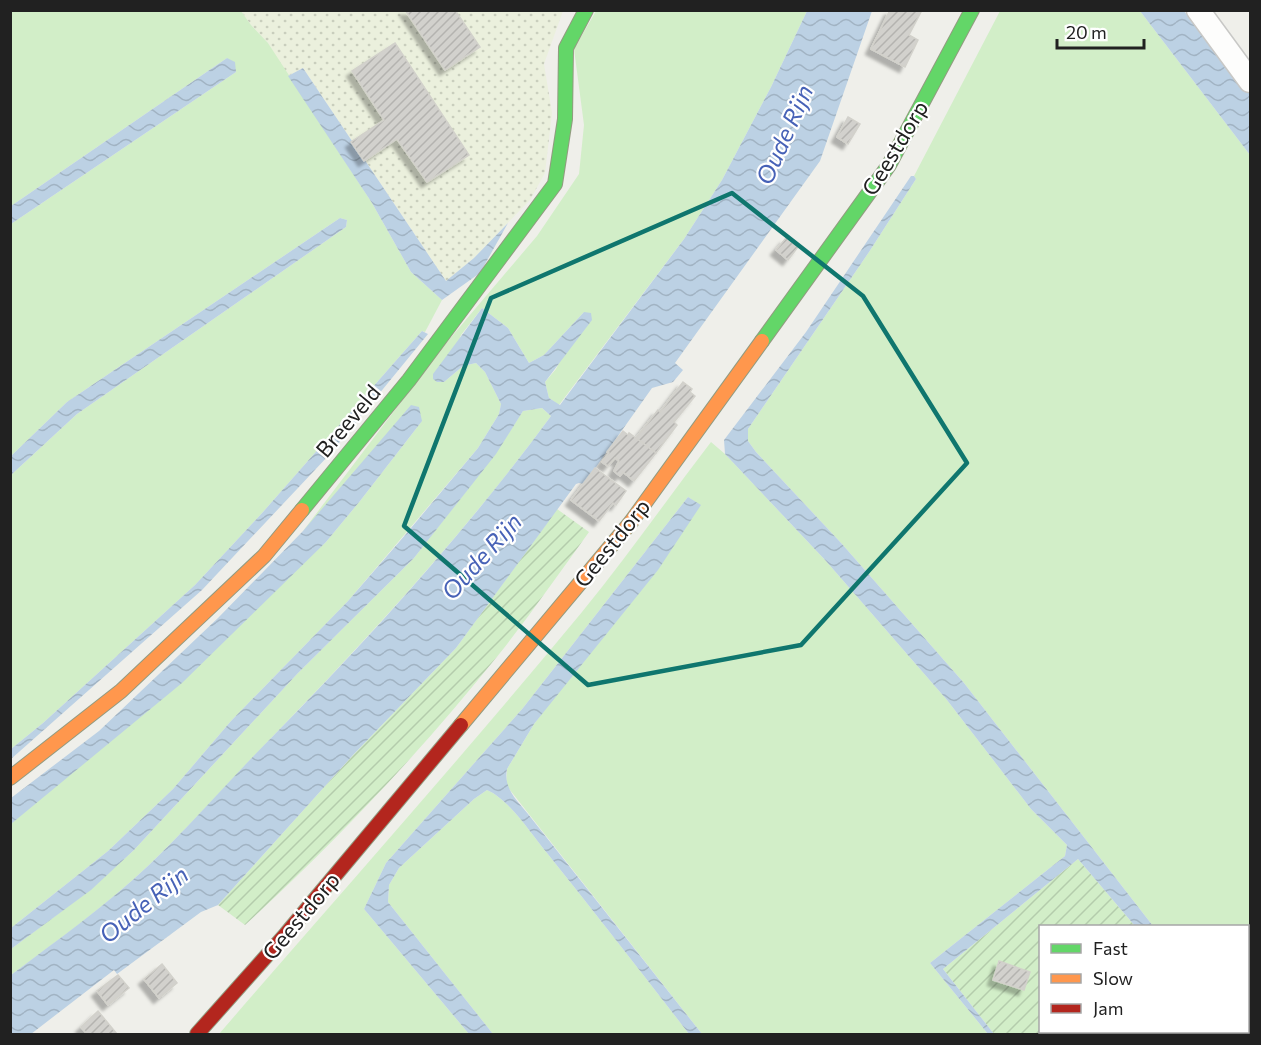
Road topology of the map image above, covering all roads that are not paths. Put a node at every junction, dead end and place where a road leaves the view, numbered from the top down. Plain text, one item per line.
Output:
1 (586, 10) edge
2 (972, 10) edge
3 (1198, 10) edge
4 (1251, 81) edge
5 (10, 778) edge
6 (197, 1035) edge

1 - 5 main road, Breeveld
2 - 6 main road, Geestdorp
3 - 4 street

